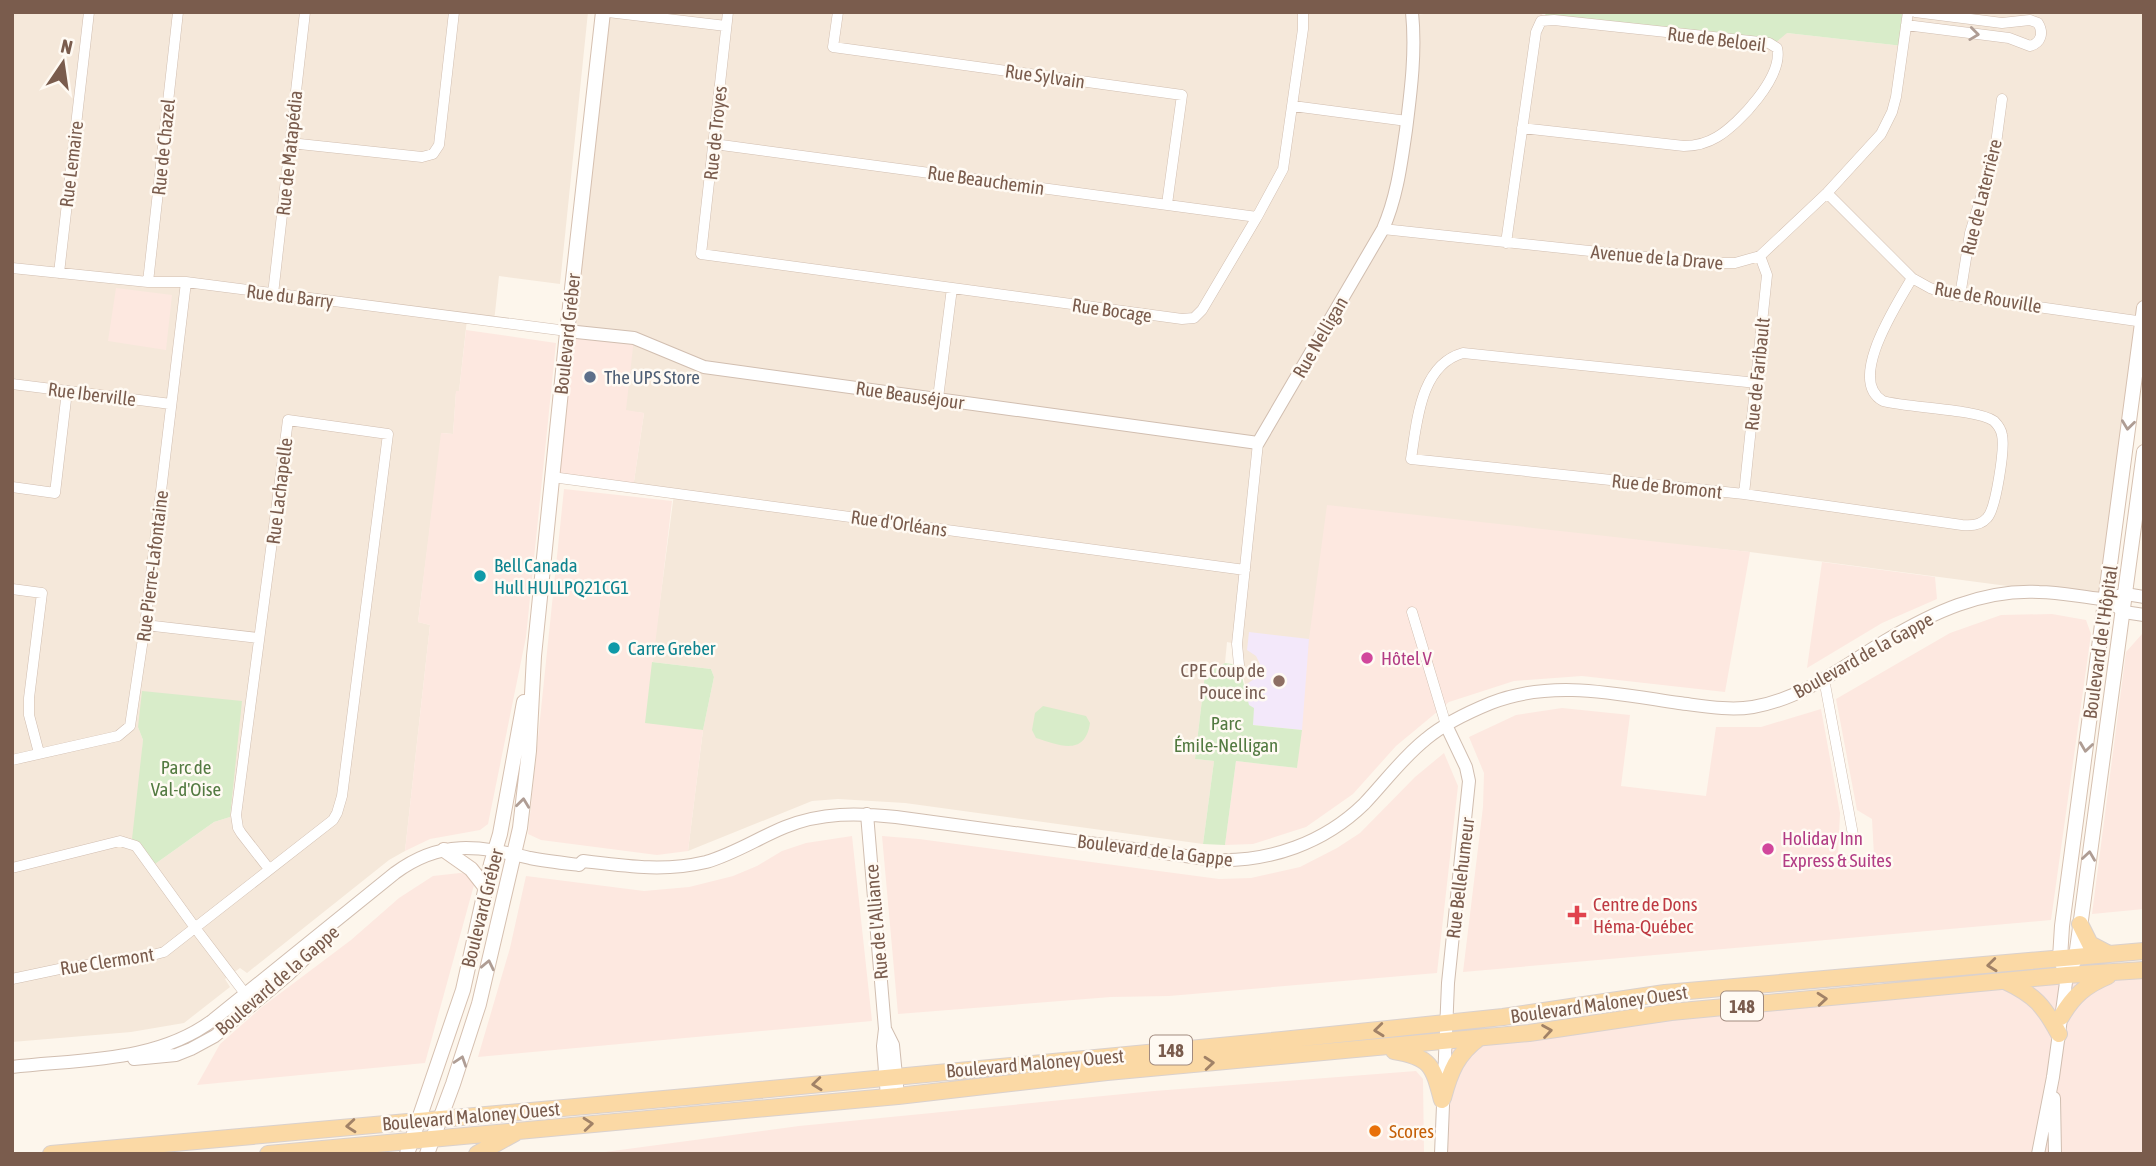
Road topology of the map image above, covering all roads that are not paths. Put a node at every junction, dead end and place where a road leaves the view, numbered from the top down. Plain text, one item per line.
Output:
1 (89, 12) edge
2 (178, 12) edge
3 (305, 12) edge
4 (454, 12) edge
5 (603, 12) edge
6 (608, 12) edge
7 (728, 12) edge
8 (838, 12) edge
9 (1303, 12) edge
10 (1412, 12) edge
11 (1908, 12) edge
12 (1915, 12) edge
13 (1906, 25) junction
14 (726, 26) junction
15 (2002, 99) dead end
16 (1293, 106) junction
17 (1407, 121) junction
18 (1522, 128) junction
19 (290, 144) junction
20 (714, 144) junction
21 (1827, 193) junction
22 (1167, 204) junction
23 (1257, 217) junction
24 (1383, 229) junction
25 (1506, 243) junction
26 (701, 254) joint
27 (1759, 256) junction
28 (12, 268) edge
29 (59, 273) junction
30 (1912, 278) junction
31 (148, 282) junction
32 (186, 282) junction
33 (952, 288) junction
34 (274, 294) junction
35 (1960, 296) junction
36 (2143, 318) edge
37 (567, 331) junction
38 (1757, 383) junction
39 (12, 384) edge
40 (68, 391) junction
41 (938, 398) junction
42 (171, 404) junction
43 (1258, 443) junction
44 (2144, 452) edge
45 (552, 477) junction
46 (12, 487) edge
47 (1744, 494) junction
48 (1245, 570) junction
49 (12, 589) edge
50 (2126, 595) junction
51 (2144, 597) edge
52 (2106, 599) junction
53 (1412, 612) dead end
54 (2124, 612) junction
55 (2144, 615) edge
56 (145, 625) junction
57 (260, 638) junction
58 (534, 656) junction
59 (1239, 665) dead end
60 (1824, 678) junction
61 (1446, 725) junction
62 (39, 754) junction
63 (12, 760) edge
64 (867, 814) junction
65 (1854, 840) dead end
66 (444, 850) junction
67 (495, 851) junction
68 (513, 854) junction
69 (12, 868) edge
70 (269, 869) junction
71 (486, 888) junction
72 (2080, 924) junction
73 (196, 929) junction
74 (2144, 951) edge
75 (2109, 954) junction
76 (2068, 958) junction
77 (2144, 970) edge
78 (2123, 971) junction
79 (2067, 975) junction
80 (12, 979) edge
81 (2005, 981) junction
82 (1776, 984) junction
83 (249, 999) junction
84 (1777, 1003) junction
85 (2062, 1017) junction
86 (1447, 1023) junction
87 (2059, 1034) junction
88 (1479, 1038) junction
89 (1445, 1041) junction
90 (1374, 1048) junction
91 (12, 1067) edge
92 (891, 1076) junction
93 (2053, 1077) junction
94 (893, 1097) junction
95 (1442, 1100) junction
96 (440, 1118) junction
97 (419, 1120) junction
98 (520, 1130) junction
99 (429, 1146) edge
100 (409, 1147) edge
101 (320, 1152) edge
102 (51, 1154) edge
103 (268, 1154) edge
104 (477, 1154) edge
105 (1441, 1154) edge
106 (2038, 1154) edge
107 (2055, 1154) edge

1 - 29 street, Rue Lemaire
2 - 31 street, Rue de Chazel
3 - 19 street, Rue de Matapédia
4 - 19 street
5 - 37 main road, Boulevard Gréber
6 - 14 street
7 - 14 street, Rue de Troyes
8 - 22 street, Rue Sylvain
9 - 16 street, Rue Bocage
10 - 17 street, Rue Nelligan
11 - 13 street
13 -> 12 street
13 - 21 street
14 - 20 street, Rue de Troyes
15 - 35 street, Rue de Laterrière
16 - 17 street
16 - 23 street, Rue Bocage
17 - 24 street, Rue Nelligan
18 - 18 street, Rue de Beloeil
18 - 25 street, Rue de Beloeil
19 - 34 street, Rue de Matapédia
20 - 22 street, Rue Beauchemin
20 - 26 street, Rue de Troyes
21 - 27 street
21 - 30 street, Rue de Rouville
22 - 23 street, Rue Beauchemin
23 - 33 street, Rue Bocage
24 - 25 street, Avenue de la Drave
24 - 43 street, Rue Nelligan
25 - 27 street, Avenue de la Drave
26 - 33 street, Rue Bocage
27 - 38 street, Rue de Faribault
28 - 29 street, Rue du Barry
29 - 31 street, Rue du Barry
30 - 35 street, Rue de Rouville
30 - 47 street, Rue de Bromont
31 - 32 street, Rue du Barry
32 - 34 street, Rue du Barry
32 - 42 street, Rue Pierre-Lafontaine
33 - 41 street
34 - 37 street, Rue du Barry
35 - 36 street, Rue de Rouville
36 -> 52 main road, Boulevard de l'Hôpital
37 - 41 street, Rue Beauséjour
37 - 45 main road, Boulevard Gréber
38 - 47 street, Rue de Faribault
38 - 47 street, Rue de Bromont
39 - 40 street, Rue Iberville
40 - 42 street, Rue Iberville
40 - 46 street
41 - 43 street, Rue Beauséjour
42 - 56 street, Rue Pierre-Lafontaine
43 - 48 street, Rue Nelligan
44 - 50 main road, Boulevard de l'Hôpital
45 - 48 street, Rue d'Orléans
45 - 58 main road, Boulevard Gréber
48 - 59 street, Rue Nelligan
49 - 62 street
50 - 51 street, Boulevard de la Gappe
50 - 52 street, Boulevard de la Gappe
50 - 54 main road, Boulevard de l'Hôpital
52 - 54 street, Boulevard de la Gappe
52 - 60 street, Boulevard de la Gappe
52 -> 76 main road, Boulevard de l'Hôpital
53 - 61 street, Rue Bellehumeur
54 - 55 street, Boulevard de la Gappe
72 -> 54 main road, Boulevard de l'Hôpital
56 - 57 street
56 - 62 street, Rue Pierre-Lafontaine
57 - 70 street, Rue Lachapelle
57 - 70 street, Rue Lachapelle
58 - 67 main road, Boulevard Gréber
68 -> 58 main road, Boulevard Gréber
60 - 61 street, Boulevard de la Gappe
60 - 65 street
61 - 64 street, Boulevard de la Gappe
61 - 86 street, Rue Bellehumeur
62 - 63 street, Rue Pierre-Lafontaine
64 - 68 street, Boulevard de la Gappe
64 - 92 street, Rue de l'Alliance
66 - 67 street, Boulevard de la Gappe
66 - 71 main road
66 - 83 street, Boulevard de la Gappe
67 - 68 street, Boulevard de la Gappe
67 - 71 main road, Boulevard Gréber
96 -> 68 main road, Boulevard Gréber
69 - 73 street
70 - 73 street, Rue Lachapelle
71 - 97 main road, Boulevard Gréber
72 - 75 main road
72 - 76 main road, Boulevard de l'Hôpital
73 - 80 street, Rue Clermont
73 - 83 street
74 - 75 main road, Boulevard Maloney Ouest / 148
75 - 76 main road, Boulevard Maloney Ouest / 148
76 - 79 main road, Boulevard de l'Hôpital
76 -> 82 main road, Boulevard Maloney Ouest / 148
77 - 78 main road, Boulevard Maloney Ouest / 148
78 - 79 main road, Boulevard Maloney Ouest / 148
78 - 85 main road
79 - 81 main road, Boulevard Maloney Ouest / 148
79 - 85 street, Boulevard de l'Hôpital
84 -> 81 main road, Boulevard Maloney Ouest / 148
81 - 87 main road
82 - 84 main road
82 - 86 main road, Boulevard Maloney Ouest / 148
83 - 91 street, Boulevard de la Gappe
88 -> 84 main road, Boulevard Maloney Ouest / 148
85 - 87 street, Boulevard de l'Hôpital
86 - 89 street, Rue Bellehumeur
86 -> 92 main road, Boulevard Maloney Ouest / 148
87 - 93 street, Boulevard de l'Hôpital
88 - 89 main road, Boulevard Maloney Ouest / 148
88 - 95 main road
89 - 90 main road, Boulevard Maloney Ouest / 148
89 - 95 street, Rue Bellehumeur
94 -> 90 main road, Boulevard Maloney Ouest / 148
90 - 95 main road
92 - 94 street, Rue de l'Alliance
92 -> 96 main road, Boulevard Maloney Ouest / 148
93 - 106 street, Boulevard de l'Hôpital
93 - 107 street, Boulevard de l'Hôpital
98 -> 94 main road, Boulevard Maloney Ouest / 148
95 - 105 street, Rue Bellehumeur
96 - 97 main road, Boulevard Maloney Ouest / 148
96 - 99 main road, Boulevard Gréber
97 - 100 main road, Boulevard Gréber
97 -> 102 main road, Boulevard Maloney Ouest / 148
98 - 99 main road, Boulevard Maloney Ouest / 148
98 - 104 main road
99 - 100 main road, Boulevard Maloney Ouest / 148
100 - 101 main road, Boulevard Maloney Ouest / 148
101 - 103 main road, Boulevard Maloney Ouest / 148

